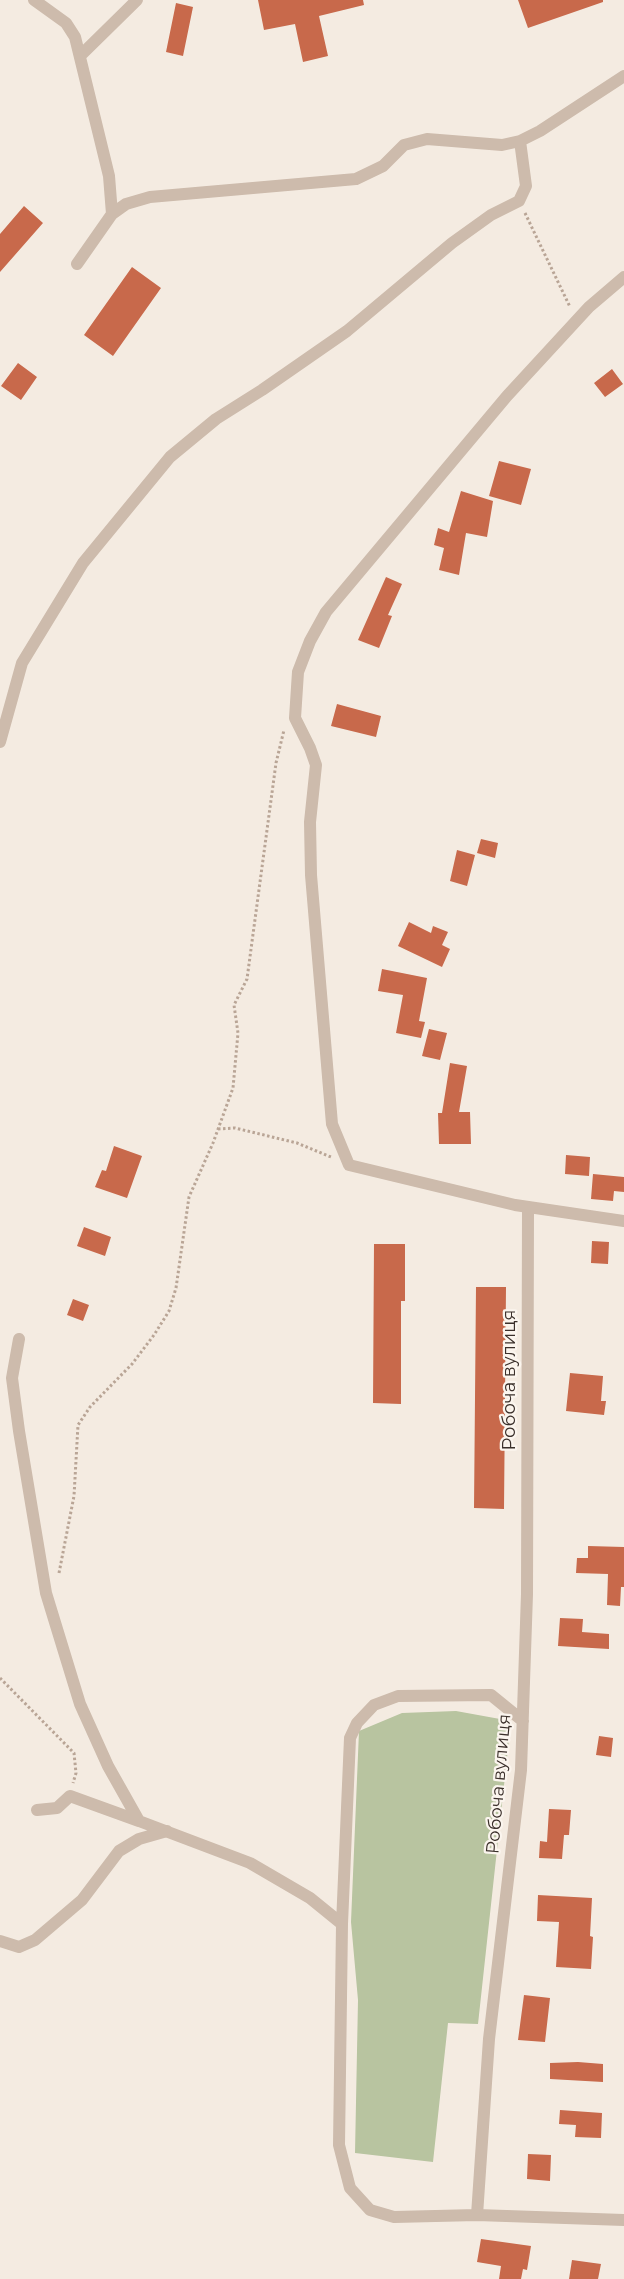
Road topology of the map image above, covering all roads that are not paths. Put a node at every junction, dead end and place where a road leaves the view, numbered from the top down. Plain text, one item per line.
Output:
1 (34, 0) edge
2 (137, 0) edge
3 (80, 56) junction
4 (624, 76) edge
5 (520, 141) junction
6 (112, 214) junction
7 (77, 264) dead end
8 (624, 277) edge
9 (0, 742) edge
10 (528, 1207) junction
11 (624, 1221) edge
12 (19, 1339) dead end
13 (523, 1720) junction
14 (37, 1810) dead end
15 (139, 1821) junction
16 (167, 1831) junction
17 (342, 1924) junction
18 (0, 1941) edge
19 (477, 2214) junction
20 (624, 2220) edge

1 - 3 street
2 - 3 street
3 - 6 street
4 - 5 street
5 - 6 street
5 - 9 street
6 - 7 street
8 - 10 street
10 - 11 street
10 - 13 street, Робоча вулиця
12 - 15 street
13 - 17 street
13 - 19 street, Робоча вулиця
14 - 15 street
15 - 16 street
16 - 17 street
16 - 18 street
17 - 19 street
19 - 20 street

